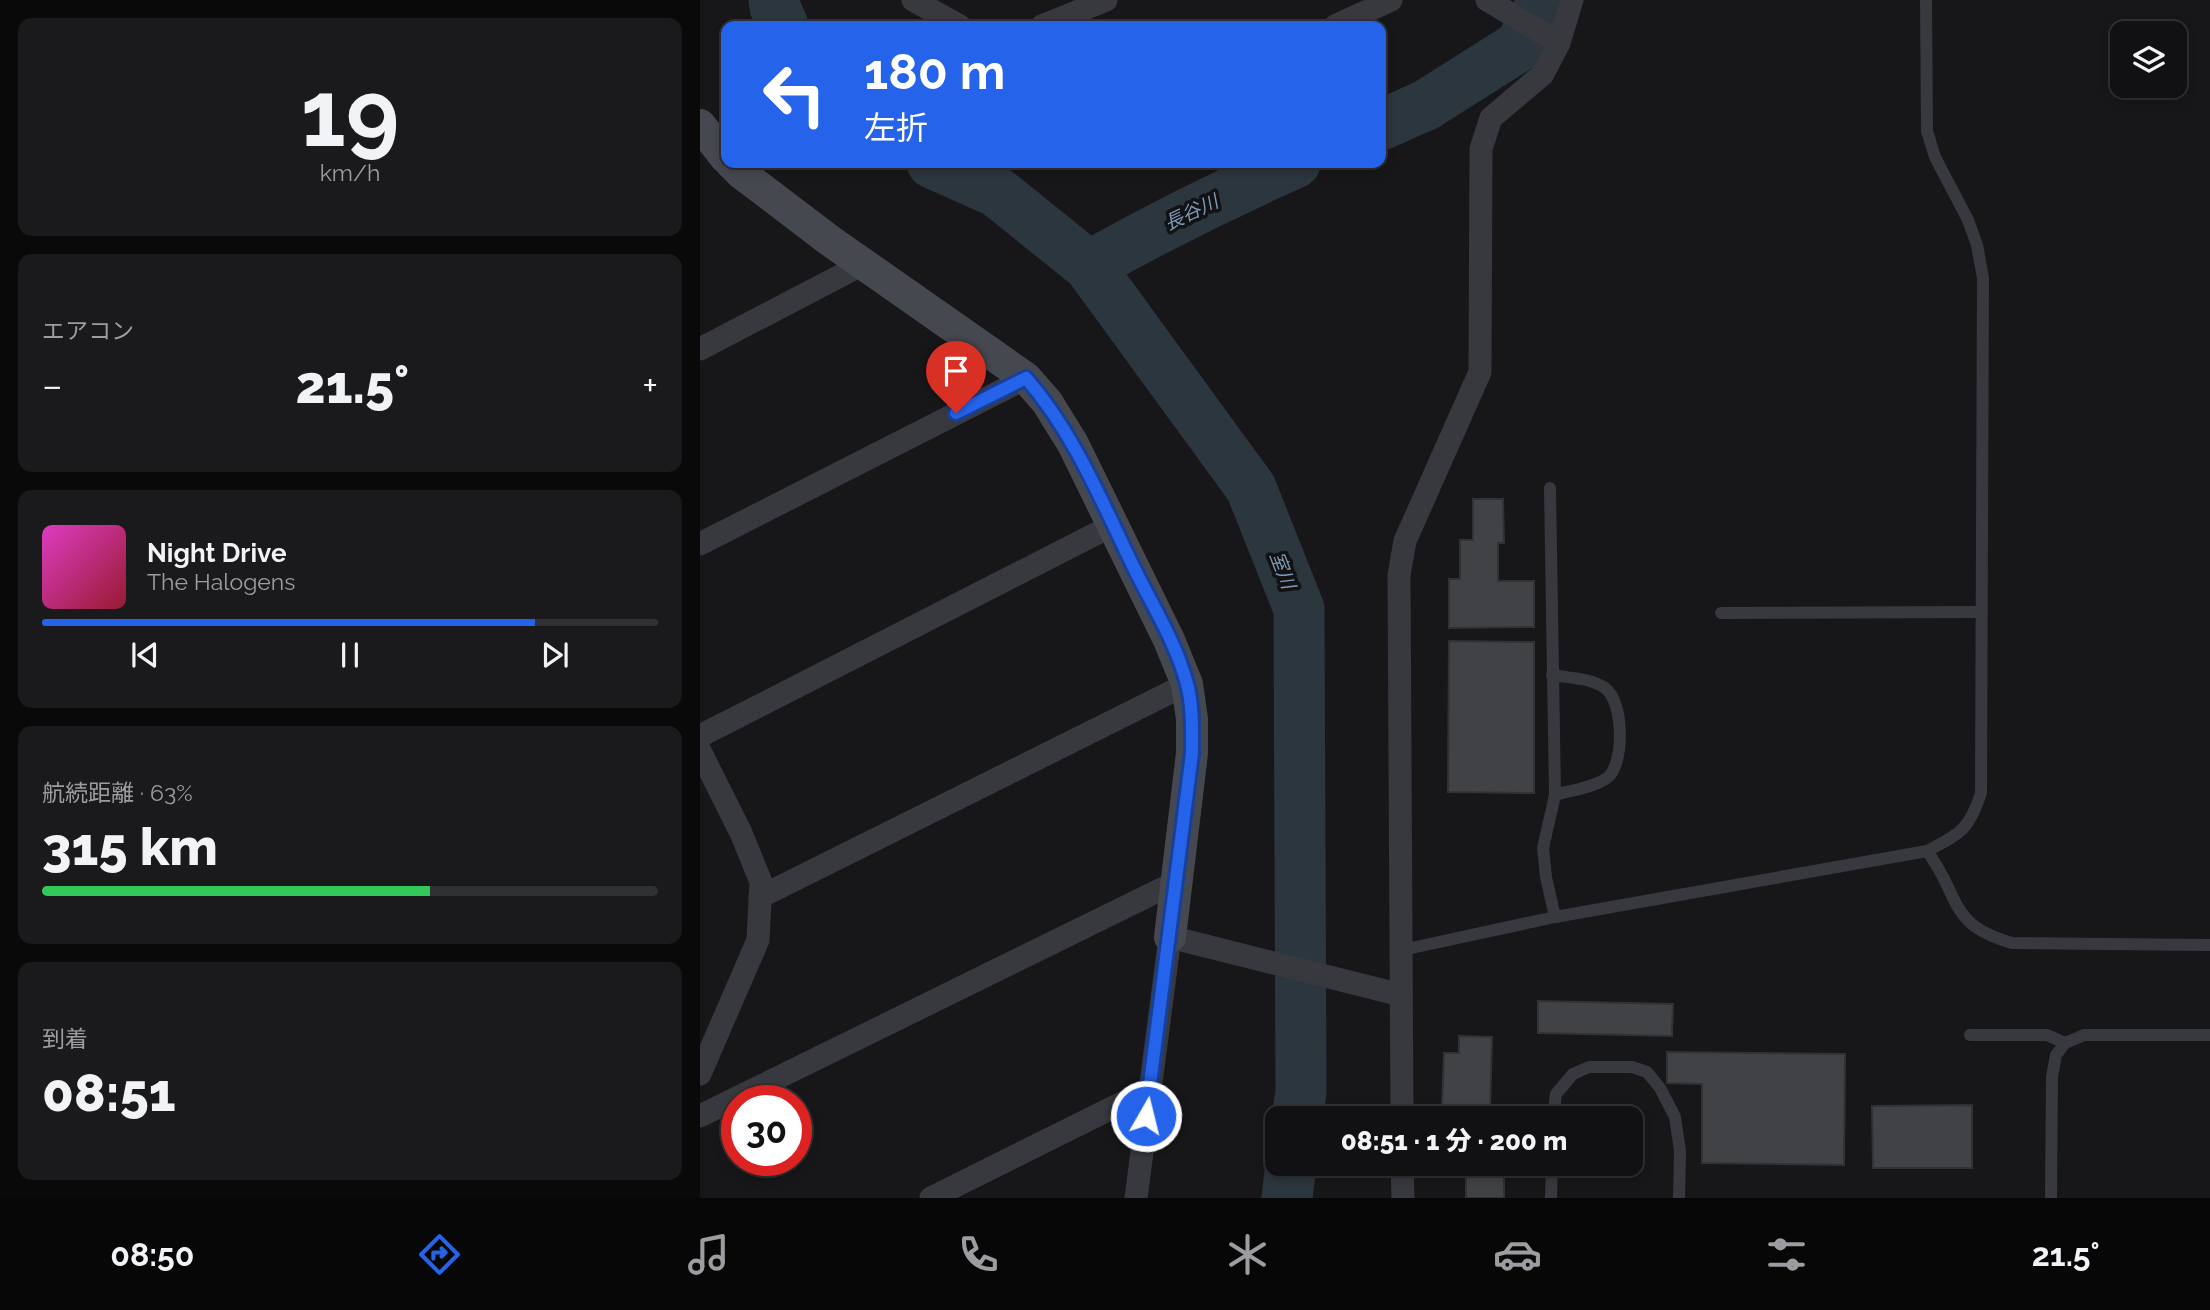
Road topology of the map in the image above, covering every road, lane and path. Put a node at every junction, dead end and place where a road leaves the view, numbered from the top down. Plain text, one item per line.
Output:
1 (913, 0) edge
2 (1106, 0) edge
3 (1391, 0) edge
4 (1487, 0) edge
5 (1572, 0) edge
6 (1926, 0) edge
7 (951, 21) edge
8 (1054, 21) edge
9 (1346, 21) edge
10 (1559, 43) junction
11 (735, 168) edge
12 (863, 264) junction
13 (700, 349) edge
14 (1026, 378) junction
15 (1550, 488) dead end
16 (1113, 525) junction
17 (700, 544) edge
18 (1981, 612) junction
19 (1721, 614) dead end
20 (1552, 675) junction
21 (1187, 684) junction
22 (700, 736) edge
23 (700, 751) edge
24 (1555, 794) junction
25 (1927, 851) junction
26 (1176, 882) junction
27 (760, 897) junction
28 (1555, 917) junction
29 (1170, 937) junction
30 (2210, 945) edge
31 (1402, 950) junction
32 (1401, 995) junction
33 (1970, 1035) dead end
34 (2210, 1035) edge
35 (2064, 1043) junction
36 (700, 1074) edge
37 (1150, 1089) junction
38 (1402, 1106) edge
39 (1554, 1106) edge
40 (700, 1116) edge
41 (1402, 1176) edge
42 (1552, 1176) edge
43 (931, 1198) edge
44 (1136, 1198) edge
45 (1403, 1198) edge
46 (1551, 1198) edge
47 (1679, 1198) edge
48 (2051, 1198) edge

1 - 7 street
2 - 8 street
3 - 9 street
4 - 10 street
5 - 10 street
6 - 18 lane
10 - 31 street
11 - 12 street
12 - 13 street
12 - 14 street
14 - 16 street
14 - 17 street
15 - 20 lane
16 - 21 street
16 - 22 street
18 - 19 lane
18 - 25 lane
20 - 24 lane
20 - 24 lane
21 - 26 street
21 - 27 street
23 - 27 street
24 - 28 lane
25 - 28 lane
25 - 30 lane
26 - 29 street
26 - 40 street
27 - 36 street
28 - 31 lane
29 - 32 street
29 - 37 street
31 - 32 street
32 - 38 street
33 - 35 lane
34 - 35 lane
35 - 48 lane
37 - 43 street
37 - 44 street
39 - 47 lane
41 - 45 street
42 - 46 lane

